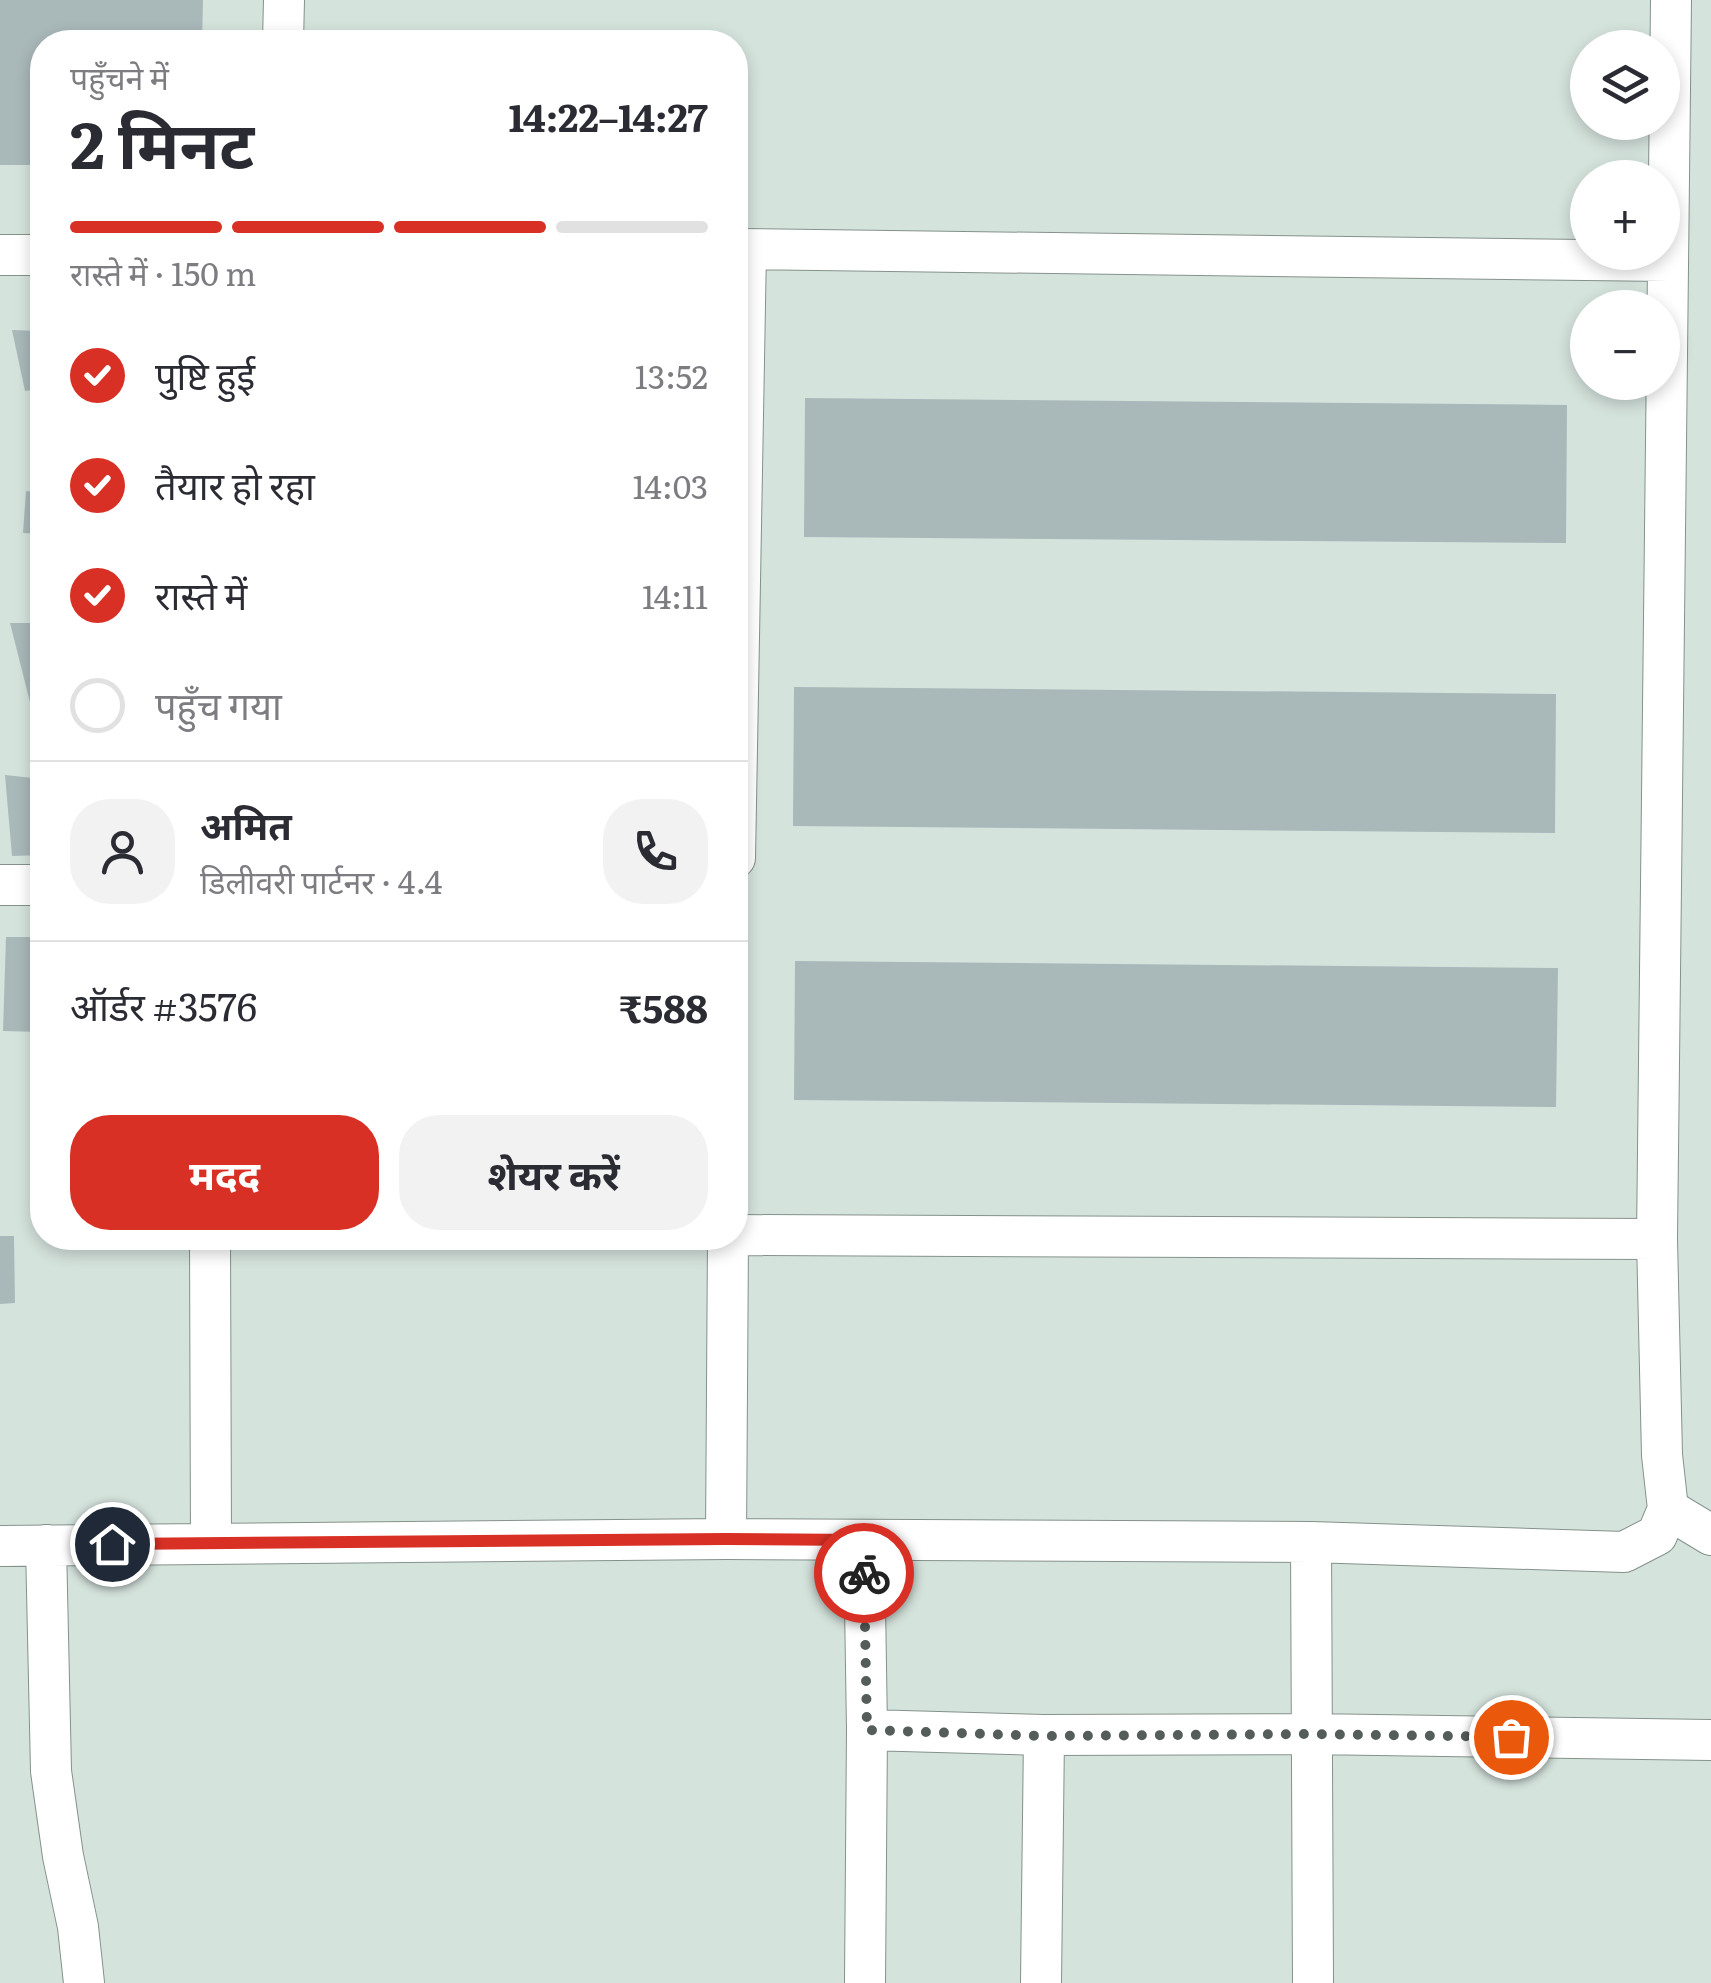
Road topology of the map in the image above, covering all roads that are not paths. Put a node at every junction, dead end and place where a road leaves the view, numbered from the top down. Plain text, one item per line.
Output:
1 (284, 0) edge
2 (1671, 0) edge
3 (283, 30) edge
4 (1669, 160) edge
5 (748, 249) edge
6 (0, 255) edge
7 (30, 255) edge
8 (1570, 260) edge
9 (1668, 270) edge
10 (0, 884) edge
11 (30, 885) edge
12 (748, 1236) edge
13 (1656, 1239) junction
14 (210, 1250) edge
15 (732, 1250) edge
16 (1668, 1509) junction
17 (1711, 1535) edge
18 (726, 1539) junction
19 (864, 1540) junction
20 (1311, 1542) junction
21 (210, 1544) junction
22 (46, 1545) junction
23 (0, 1546) edge
24 (867, 1730) junction
25 (1311, 1734) junction
26 (1044, 1736) junction
27 (1711, 1740) edge
28 (84, 1983) edge
29 (865, 1983) edge
30 (1042, 1983) edge
31 (1313, 1983) edge

1 - 3 street
2 - 4 street
5 - 8 street
6 - 7 street
9 - 13 street
10 - 11 street
12 - 13 street
13 - 16 street
14 - 21 street
15 - 18 street
16 - 17 street
16 - 20 street
18 - 19 street
18 - 21 street
19 - 20 street
19 - 24 street
20 - 25 street
21 - 22 street
22 - 23 street
22 - 28 street
24 - 26 street
24 - 29 street
25 - 26 street
25 - 27 street
25 - 31 street
26 - 30 street

